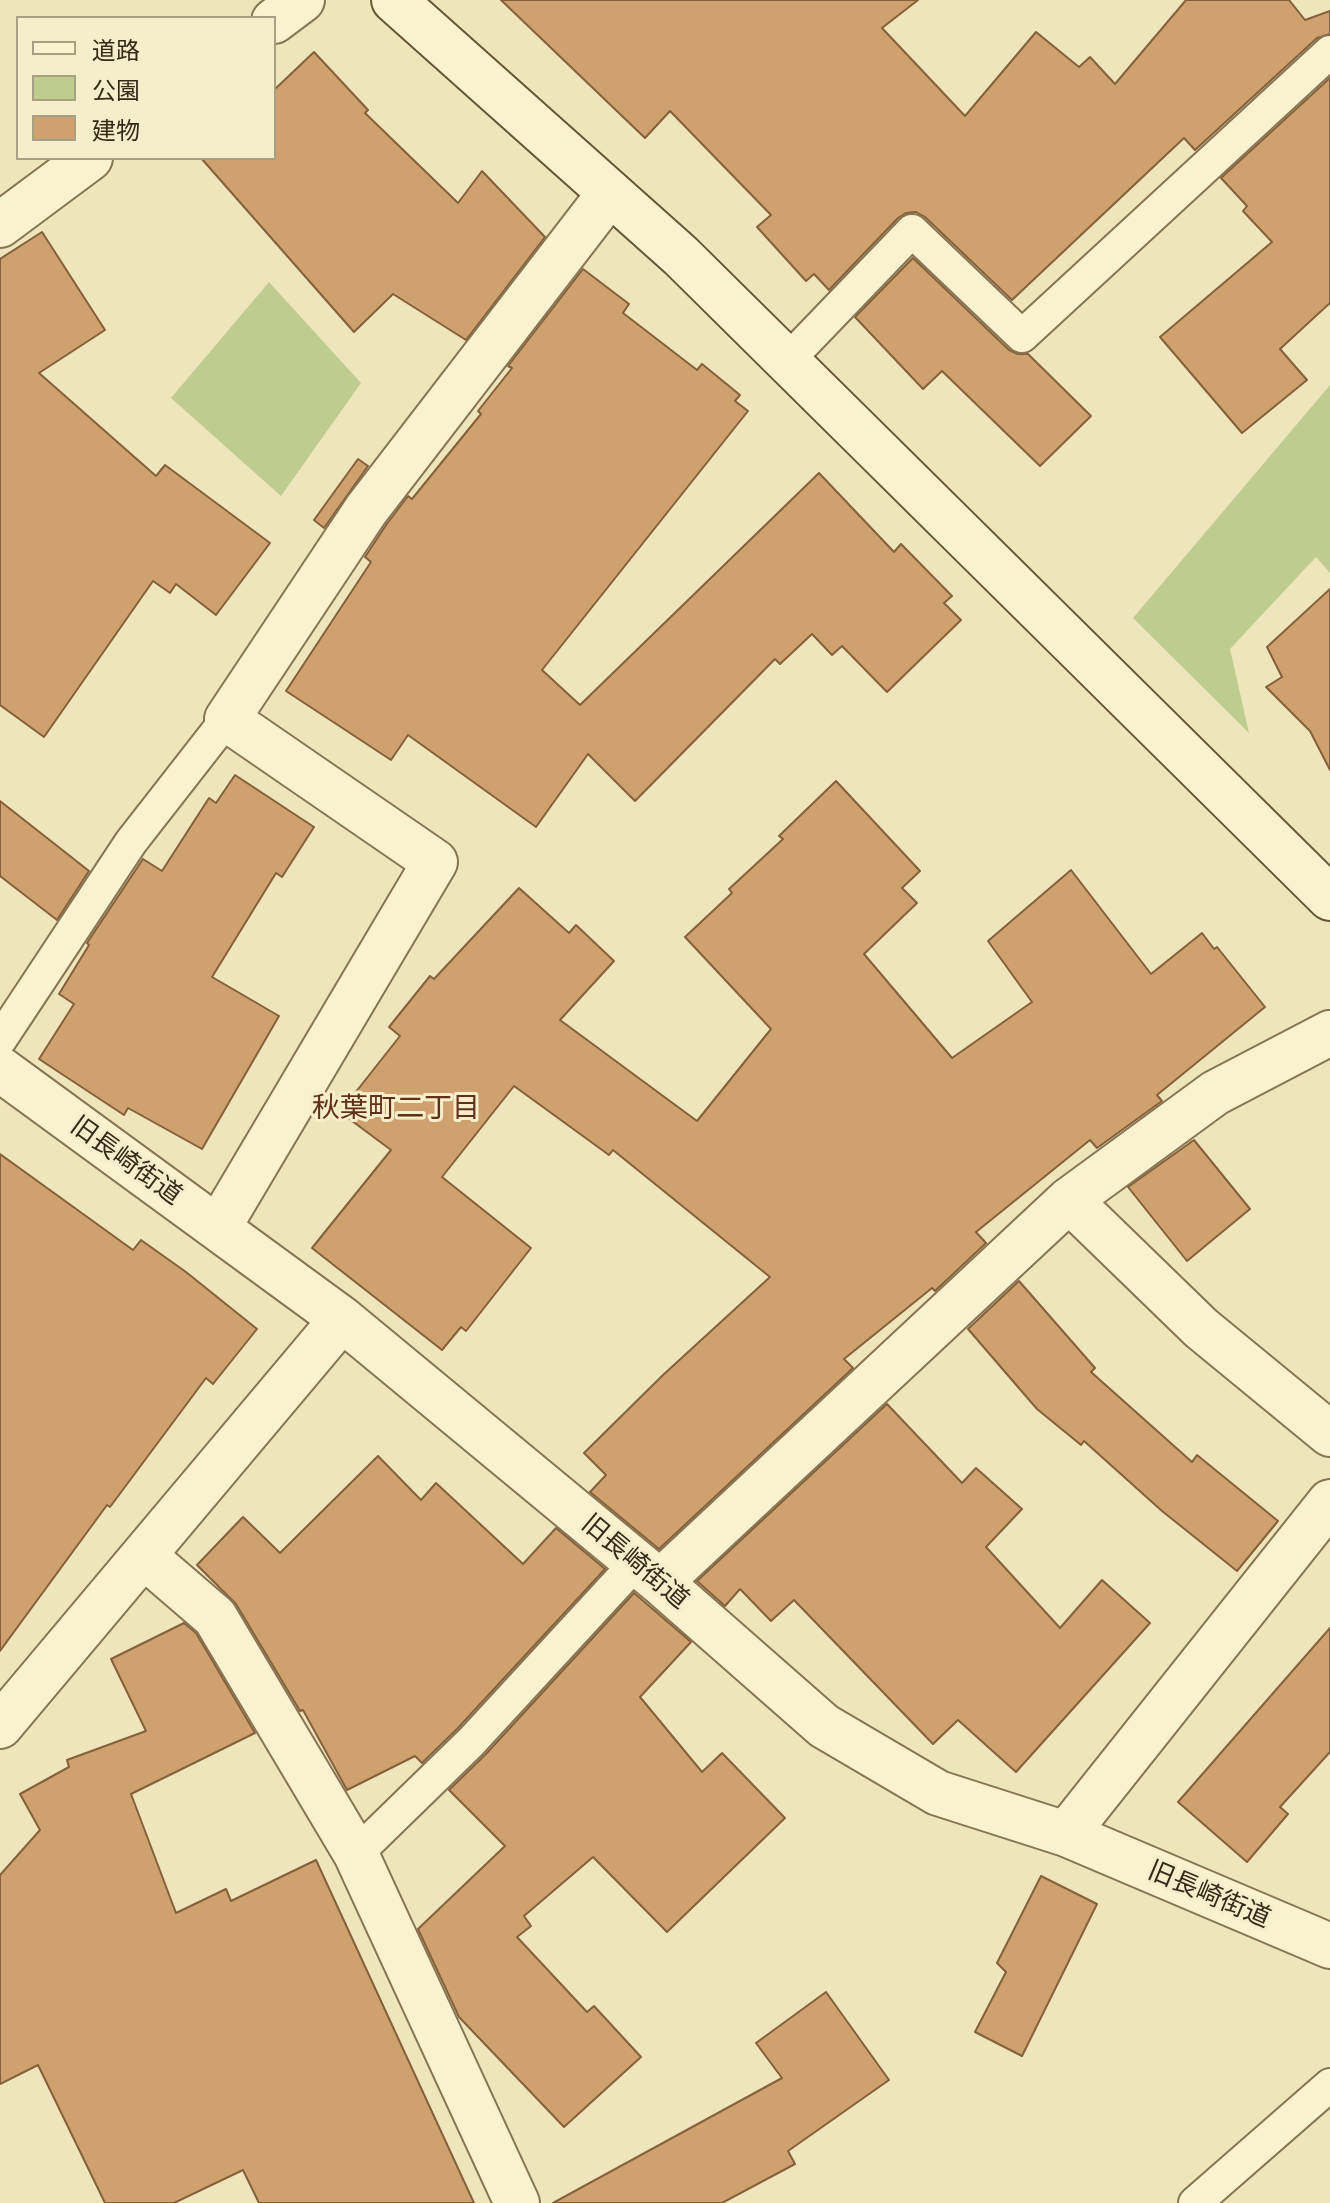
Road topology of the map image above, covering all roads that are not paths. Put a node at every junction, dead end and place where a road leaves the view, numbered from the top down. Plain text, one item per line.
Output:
1 (302, 0) edge
2 (394, 0) edge
3 (276, 20) edge
4 (1330, 52) edge
5 (87, 160) edge
6 (610, 193) junction
7 (0, 225) edge
8 (787, 361) junction
9 (227, 719) junction
10 (1330, 898) edge
11 (1330, 1033) edge
12 (0, 1040) edge
13 (0, 1069) edge
14 (1069, 1200) junction
15 (218, 1228) junction
16 (342, 1319) junction
17 (1330, 1434) edge
18 (1330, 1502) edge
19 (144, 1556) junction
20 (648, 1572) junction
21 (0, 1726) edge
22 (1066, 1834) junction
23 (356, 1854) junction
24 (1330, 1946) edge
25 (1330, 2085) edge
26 (517, 2203) edge
27 (1195, 2203) edge

1 - 3 street
2 - 6 street
4 - 8 lane
5 - 7 street
6 - 8 street
6 - 9 street
8 - 10 street
9 - 12 lane
9 - 15 street
11 - 14 street
13 - 15 street, 旧長崎街道
14 - 17 street
14 - 20 street
15 - 16 street, 旧長崎街道
16 - 19 street
16 - 20 street, 旧長崎街道
18 - 22 street
19 - 21 street
19 - 23 street
20 - 22 street, 旧長崎街道
20 - 23 lane
22 - 24 street, 旧長崎街道
23 - 26 street
25 - 27 lane

